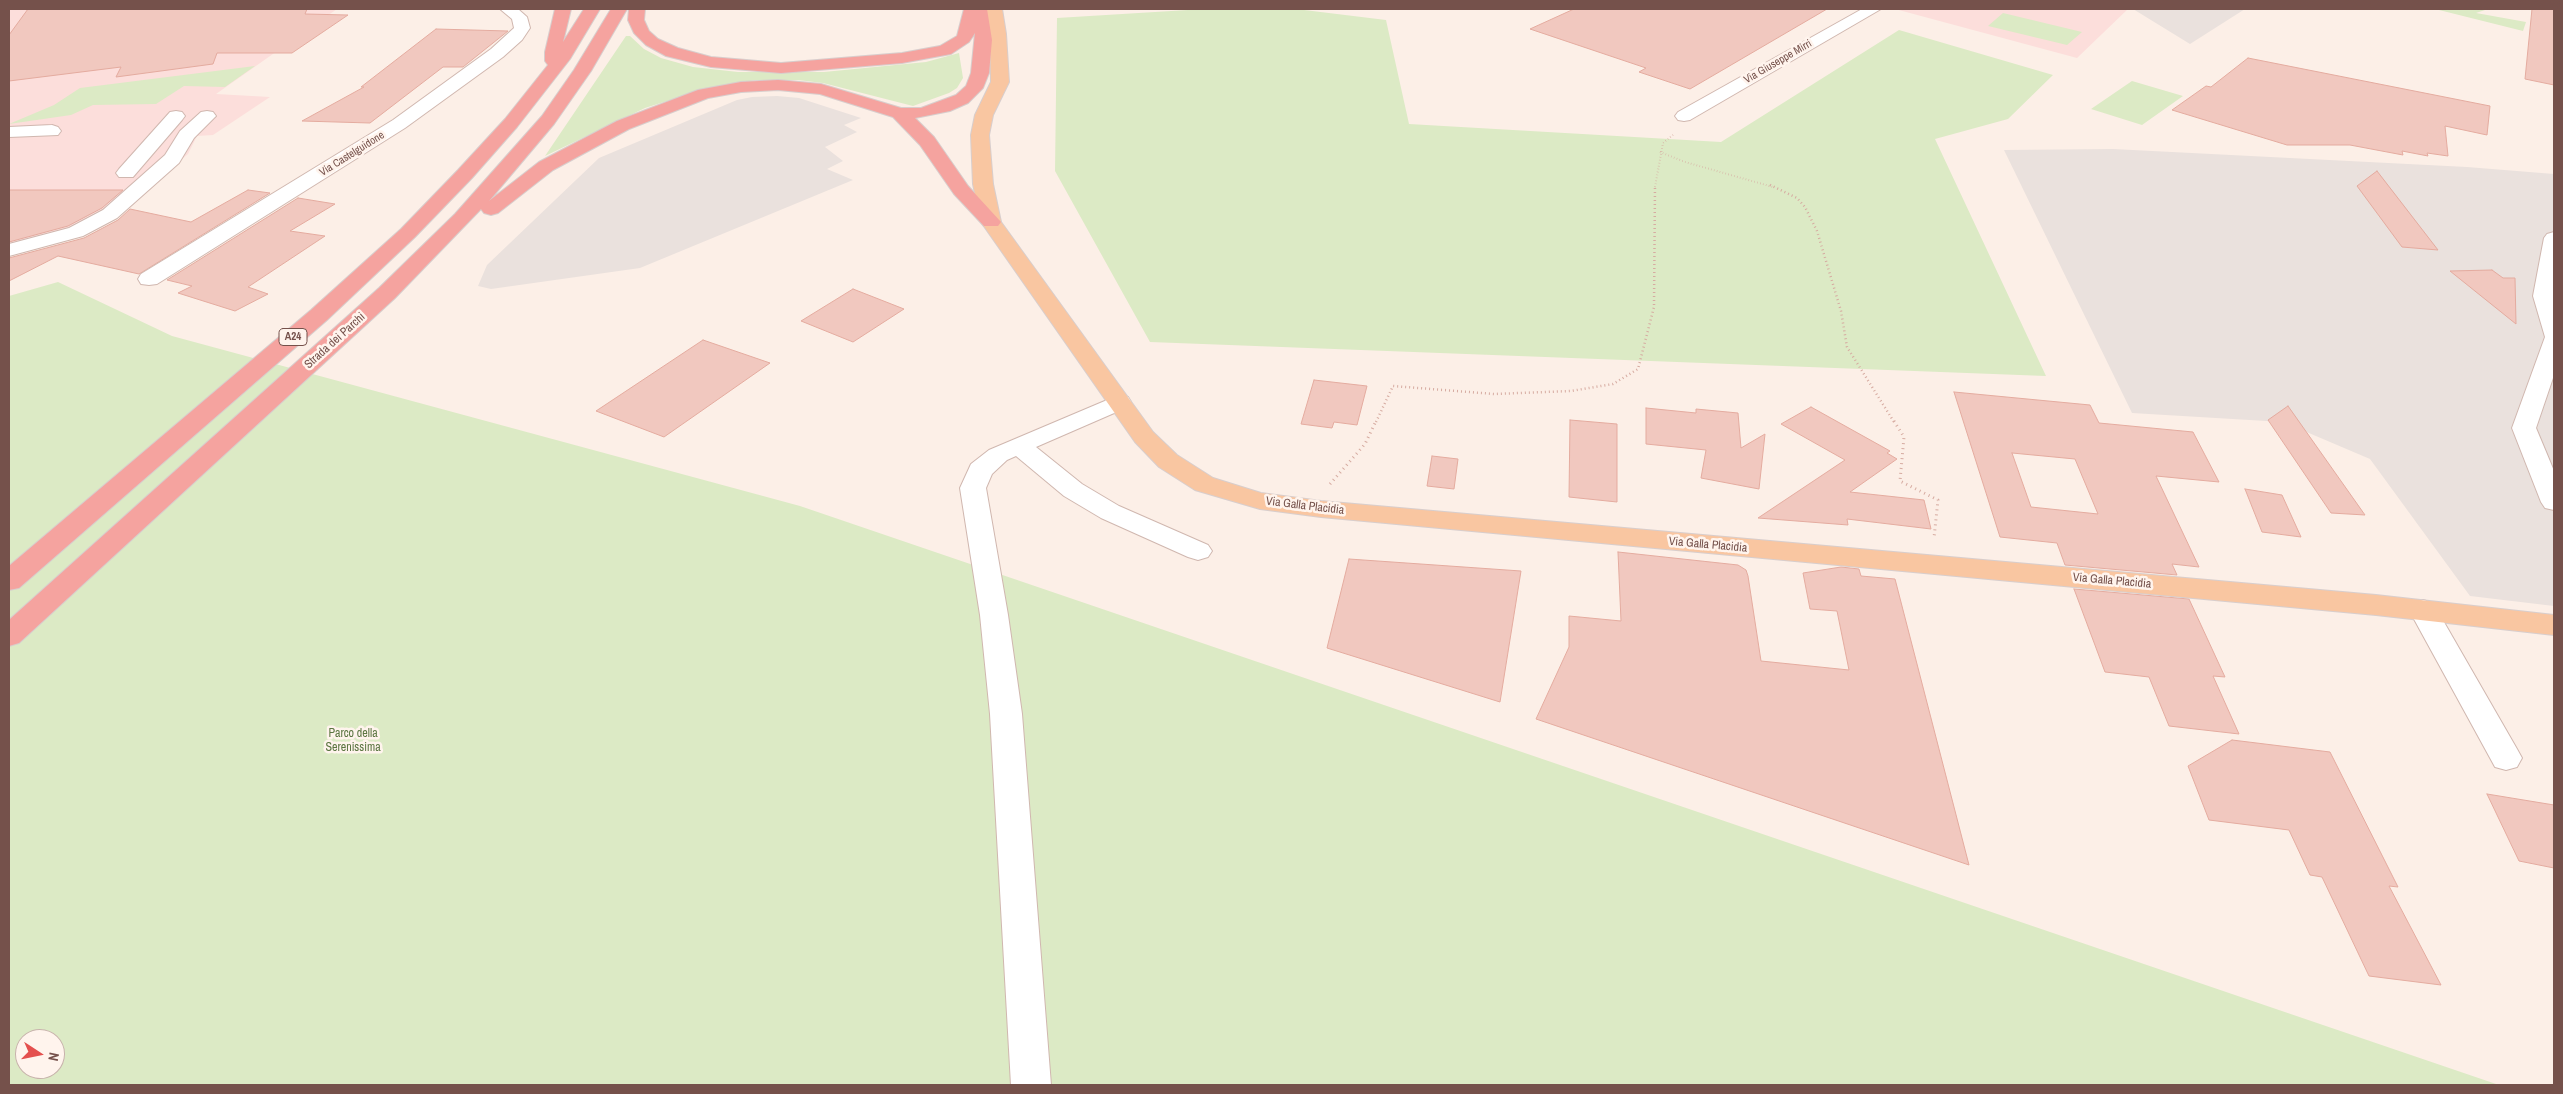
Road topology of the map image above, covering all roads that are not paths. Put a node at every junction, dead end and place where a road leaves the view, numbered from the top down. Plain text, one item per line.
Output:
1 (508, 9) edge
2 (563, 9) edge
3 (592, 9) edge
4 (619, 9) edge
5 (637, 9) edge
6 (972, 9) edge
7 (980, 9) edge
8 (994, 9) edge
9 (1873, 9) edge
10 (554, 68) junction
11 (899, 113) junction
12 (176, 116) dead end
13 (207, 116) dead end
14 (1684, 116) road end
15 (52, 131) dead end
16 (9, 132) edge
17 (126, 173) dead end
18 (991, 222) junction
19 (2554, 238) edge
20 (9, 250) edge
21 (149, 279) dead end
22 (387, 293) junction
23 (2554, 333) edge
24 (2554, 341) edge
25 (1119, 402) junction
26 (1019, 446) junction
27 (2554, 502) edge
28 (1198, 551) dead end
29 (9, 581) edge
30 (2424, 610) junction
31 (2554, 625) edge
32 (9, 636) edge
33 (2506, 758) dead end
34 (1031, 1085) edge

1 - 21 street, Via Castelguidone
2 - 10 highway
3 - 10 highway, A24
4 - 22 highway, Strada dei Parchi / A24
5 - 6 highway
7 - 11 highway
8 - 18 main road
9 - 14 street, Via Giuseppe Mirri
10 - 29 highway, A24
11 - 18 highway
11 - 22 highway
12 - 17 street
13 - 20 street
15 - 16 street
18 - 25 main road, Via Galla Placidia
19 - 23 street
22 - 32 highway, Strada dei Parchi / A24
24 - 27 street
25 - 26 street
25 - 30 main road, Via Galla Placidia
26 - 28 street
26 - 34 street
30 - 31 main road, Via Galla Placidia
30 - 33 street

